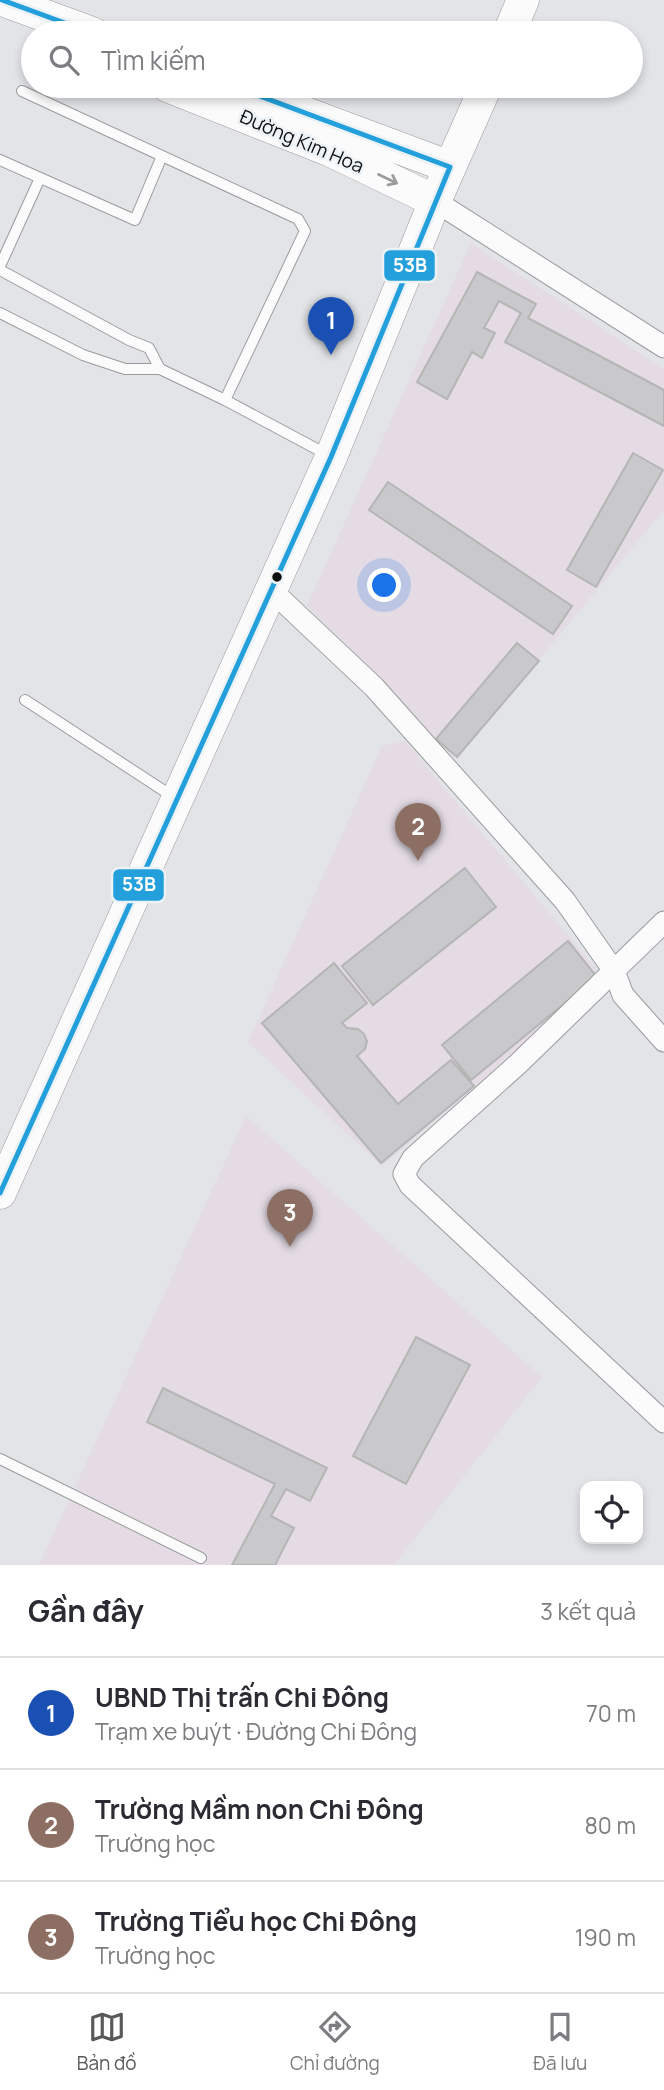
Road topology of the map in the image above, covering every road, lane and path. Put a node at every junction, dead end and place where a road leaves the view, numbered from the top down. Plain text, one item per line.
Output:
1 (2, 0) edge
2 (523, 0) edge
3 (59, 21) edge
4 (514, 21) edge
5 (0, 22) edge
6 (21, 29) edge
7 (39, 98) edge
8 (197, 98) edge
9 (265, 98) edge
10 (480, 98) edge
11 (162, 156) junction
12 (0, 160) edge
13 (450, 167) junction
14 (40, 178) junction
15 (435, 201) junction
16 (0, 268) edge
17 (0, 313) edge
18 (664, 347) edge
19 (160, 369) junction
20 (225, 400) junction
21 (331, 457) junction
22 (270, 589) junction
23 (25, 700) dead end
24 (177, 800) junction
25 (664, 922) edge
26 (614, 971) junction
27 (664, 1041) edge
28 (0, 1193) edge
29 (664, 1422) edge
30 (0, 1458) edge
31 (201, 1558) dead end

1 - 3 street
2 - 4 street
5 - 6 street
7 - 11 lane
8 -> 15 street, Đường Kim Hoa
9 - 13 street, Đường Kim Hoa
10 - 13 street
11 - 14 lane
11 - 20 lane
12 - 14 lane
13 - 15 street
14 - 16 lane
15 - 18 street
15 - 21 street
16 - 19 lane
17 - 19 lane
19 - 20 lane
20 - 21 lane
21 - 22 street
22 - 24 street
22 - 26 street
23 - 24 lane
24 - 28 street
25 - 26 street
26 - 27 street
26 - 29 street
30 - 31 lane

